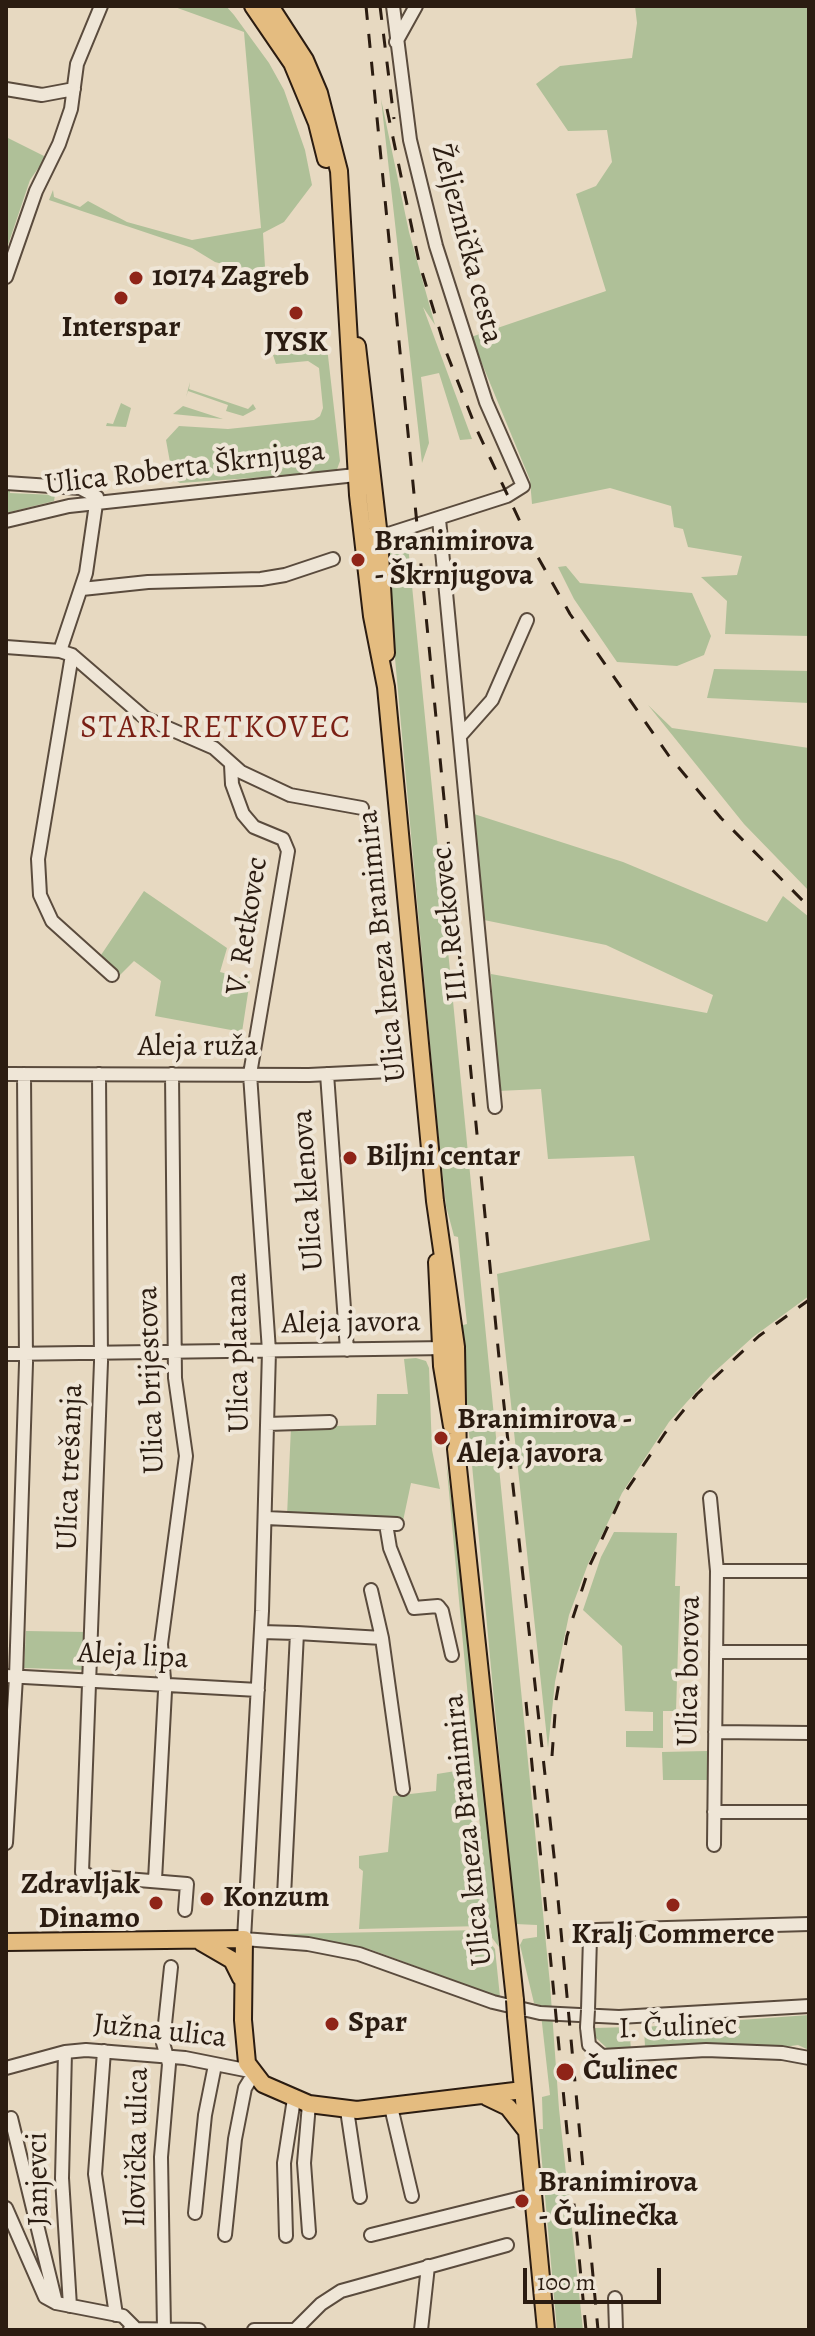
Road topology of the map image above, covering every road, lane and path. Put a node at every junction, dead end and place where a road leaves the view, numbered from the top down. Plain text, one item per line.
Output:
1 (101, 6) edge
2 (253, 6) edge
3 (270, 6) edge
4 (393, 6) edge
5 (416, 6) edge
6 (396, 42) junction
7 (6, 89) edge
8 (74, 89) junction
9 (340, 215) junction
10 (6, 277) edge
11 (364, 474) junction
12 (6, 483) edge
13 (98, 504) junction
14 (439, 519) junction
15 (6, 521) edge
16 (379, 537) junction
17 (333, 559) dead end
18 (82, 589) junction
19 (527, 620) dead end
20 (6, 647) edge
21 (66, 653) junction
22 (386, 687) junction
23 (460, 736) junction
24 (231, 765) junction
25 (362, 808) dead end
26 (112, 975) dead end
27 (390, 1071) dead end
28 (6, 1074) edge
29 (24, 1074) junction
30 (99, 1074) junction
31 (172, 1074) junction
32 (250, 1074) junction
33 (327, 1074) junction
34 (495, 1107) dead end
35 (448, 1348) junction
36 (347, 1350) junction
37 (175, 1351) junction
38 (269, 1351) junction
39 (101, 1352) junction
40 (26, 1353) junction
41 (6, 1354) edge
42 (330, 1422) dead end
43 (267, 1424) junction
44 (710, 1498) dead end
45 (266, 1518) junction
46 (717, 1571) junction
47 (809, 1571) edge
48 (371, 1590) dead end
49 (261, 1632) junction
50 (297, 1633) junction
51 (382, 1638) junction
52 (716, 1652) junction
53 (809, 1652) edge
54 (452, 1655) dead end
55 (11, 1676) edge
56 (91, 1681) junction
57 (163, 1683) junction
58 (258, 1690) junction
59 (715, 1732) junction
60 (809, 1733) edge
61 (403, 1789) dead end
62 (714, 1812) junction
63 (809, 1812) edge
64 (6, 1843) edge
65 (714, 1845) dead end
66 (155, 1880) junction
67 (284, 1896) dead end
68 (185, 1910) dead end
69 (809, 1924) edge
70 (244, 1939) junction
71 (197, 1940) junction
72 (6, 1942) edge
73 (171, 1967) dead end
74 (243, 1983) junction
75 (809, 2006) edge
76 (104, 2051) junction
77 (65, 2052) junction
78 (167, 2056) junction
79 (809, 2058) edge
80 (215, 2065) junction
81 (6, 2068) edge
82 (252, 2073) junction
83 (523, 2090) junction
84 (482, 2096) junction
85 (302, 2101) junction
86 (391, 2107) junction
87 (347, 2110) junction
88 (11, 2118) dead end
89 (527, 2131) junction
90 (533, 2195) junction
91 (412, 2196) dead end
92 (360, 2197) dead end
93 (6, 2208) edge
94 (195, 2213) dead end
95 (309, 2232) dead end
96 (225, 2235) dead end
97 (371, 2235) dead end
98 (286, 2236) dead end
99 (507, 2245) dead end
100 (428, 2266) junction
101 (615, 2298) dead end
102 (56, 2303) junction
103 (70, 2306) junction
104 (116, 2315) junction
105 (131, 2329) edge
106 (164, 2329) edge
107 (181, 2330) edge
108 (199, 2330) edge
109 (254, 2330) edge
110 (296, 2330) edge
111 (421, 2330) edge
112 (546, 2330) edge
113 (616, 2330) edge

1 - 8 street
2 - 9 main road, Ulica kneza Branimira
3 - 9 main road, Ulica kneza Branimira
4 - 6 street, Željeznička cesta
5 - 6 street
6 - 14 street, Željeznička cesta
7 - 8 street
8 - 10 street
9 - 11 main road, Ulica kneza Branimira
11 - 13 street, Ulica Roberta Škrnjuga
11 - 16 main road, Ulica kneza Branimira
11 - 22 main road, Ulica kneza Branimira
12 - 13 street
13 - 15 street, Ulica Roberta Škrnjuga
13 - 18 street
14 - 16 street
14 - 23 street, III. Retkovec
16 - 22 main road, Ulica kneza Branimira
17 - 18 street
18 - 21 street
19 - 23 street
20 - 21 street
21 - 24 street
21 - 26 street
22 - 35 main road, Ulica kneza Branimira
23 - 34 street, III. Retkovec
24 - 25 street
24 - 32 street, V. Retkovec
27 - 33 street, Aleja ruža
28 - 29 street, Aleja ruža
29 - 30 street, Aleja ruža
29 - 40 street
30 - 31 street, Aleja ruža
30 - 39 street, Ulica trešanja
31 - 32 street, Aleja ruža
31 - 37 street, Ulica brijestova
32 - 33 street, Aleja ruža
32 - 38 street, Ulica platana
33 - 36 street, Ulica klenova
35 - 36 street, Aleja javora
35 - 83 main road, Ulica kneza Branimira
36 - 38 street, Aleja javora
37 - 38 street, Aleja javora
37 - 39 street, Aleja javora
37 - 57 street, Ulica brijestova
38 - 43 street, Ulica platana
39 - 40 street, Aleja javora
39 - 56 street, Ulica trešanja
40 - 41 street, Aleja javora
40 - 55 street
42 - 43 street
43 - 45 street, Ulica platana
44 - 46 street, Ulica borova
45 - 49 street, Ulica platana
45 - 54 street
46 - 47 street
46 - 52 street, Ulica borova
48 - 51 street
49 - 50 street
49 - 58 street, Ulica platana
50 - 51 street
50 - 67 street
51 - 61 street
52 - 53 street
52 - 59 street, Ulica borova
55 - 56 street, Aleja lipa
55 - 64 street
56 - 57 street, Aleja lipa
56 - 66 street, Ulica trešanja
57 - 58 street, Aleja lipa
57 - 66 street, Ulica brijestova
58 - 70 street, Ulica platana
59 - 60 street
59 - 62 street, Ulica borova
62 - 63 street
62 - 65 street, Ulica borova
66 - 68 street
69 - 79 street, I. Čulinec, bridge
70 - 71 main road
70 - 74 main road
70 - 75 street
71 - 72 main road
71 - 74 main road
73 - 78 street, Ilovička ulica
74 - 82 main road
76 - 77 street, Južna ulica
76 - 78 street, Južna ulica
76 - 104 street
77 - 81 street, Južna ulica
77 - 103 street, Janjevci
78 - 80 street, Južna ulica
78 - 106 street, Ilovička ulica
80 - 82 street, Južna ulica
80 - 94 street
82 - 85 main road, Južna ulica
82 - 96 street
83 - 84 main road, Južna ulica
83 - 89 main road, Ulica kneza Branimira
84 - 86 main road, Južna ulica
84 - 89 main road
85 - 87 main road, Južna ulica
85 - 95 street
85 - 98 street
86 - 87 main road, Južna ulica
86 - 91 street
87 - 92 street
88 - 102 street
89 - 90 main road, Ulica kneza Branimira
90 - 97 street
90 - 112 main road, Ulica kneza Branimira
93 - 102 street
99 - 100 street
100 - 110 street
100 - 111 street
101 - 113 street
102 - 103 street
103 - 104 street
104 - 105 street
105 - 106 street
106 - 107 street
107 - 108 street
109 - 110 street

